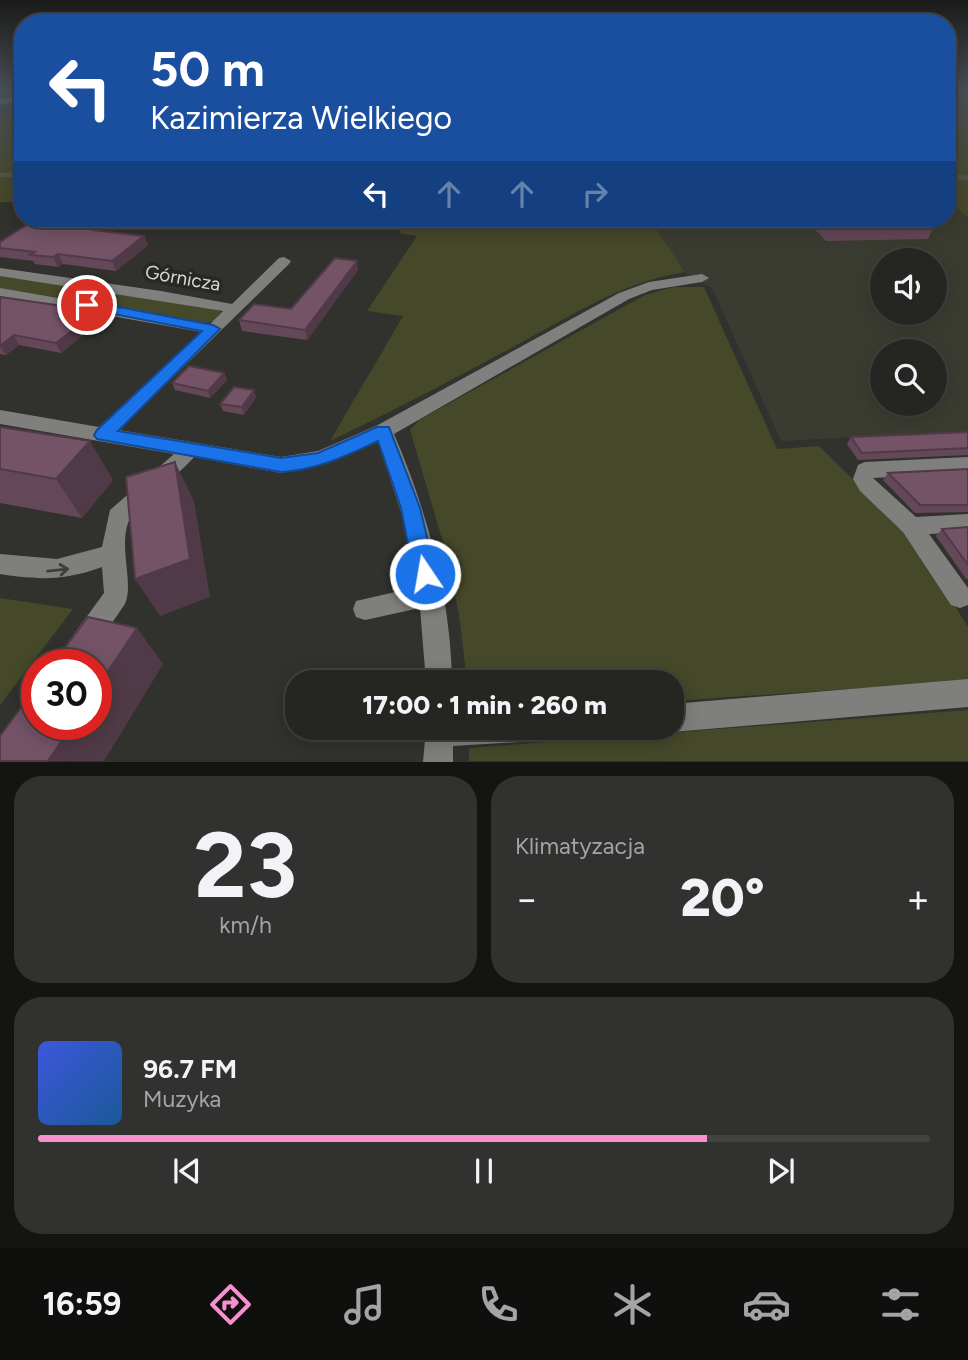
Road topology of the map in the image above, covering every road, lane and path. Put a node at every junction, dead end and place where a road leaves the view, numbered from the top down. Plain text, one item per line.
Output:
1 (284, 261) dead end
2 (0, 272) edge
3 (702, 278) dead end
4 (0, 292) edge
5 (234, 309) junction
6 (213, 329) junction
7 (0, 417) edge
8 (383, 431) junction
9 (103, 435) junction
10 (188, 451) junction
11 (968, 465) edge
12 (968, 523) edge
13 (911, 526) junction
14 (113, 553) junction
15 (0, 564) edge
16 (429, 595) junction
17 (965, 601) edge
18 (365, 609) dead end
19 (79, 649) edge
20 (439, 670) edge
21 (968, 693) edge
22 (684, 717) edge
23 (439, 740) edge
24 (438, 761) edge

1 - 5 street, Górnicza
2 - 5 street, Górnicza
3 - 8 street
4 - 6 street
5 - 6 street, Górnicza
6 - 9 street, Górnicza
7 - 9 street
8 - 10 street
8 - 16 street
9 - 10 street
10 - 14 street
11 - 13 street
12 - 13 street
13 - 17 street
15 -> 14 street
14 - 19 street
16 - 18 street
16 - 20 street
21 - 22 street
23 - 24 street

